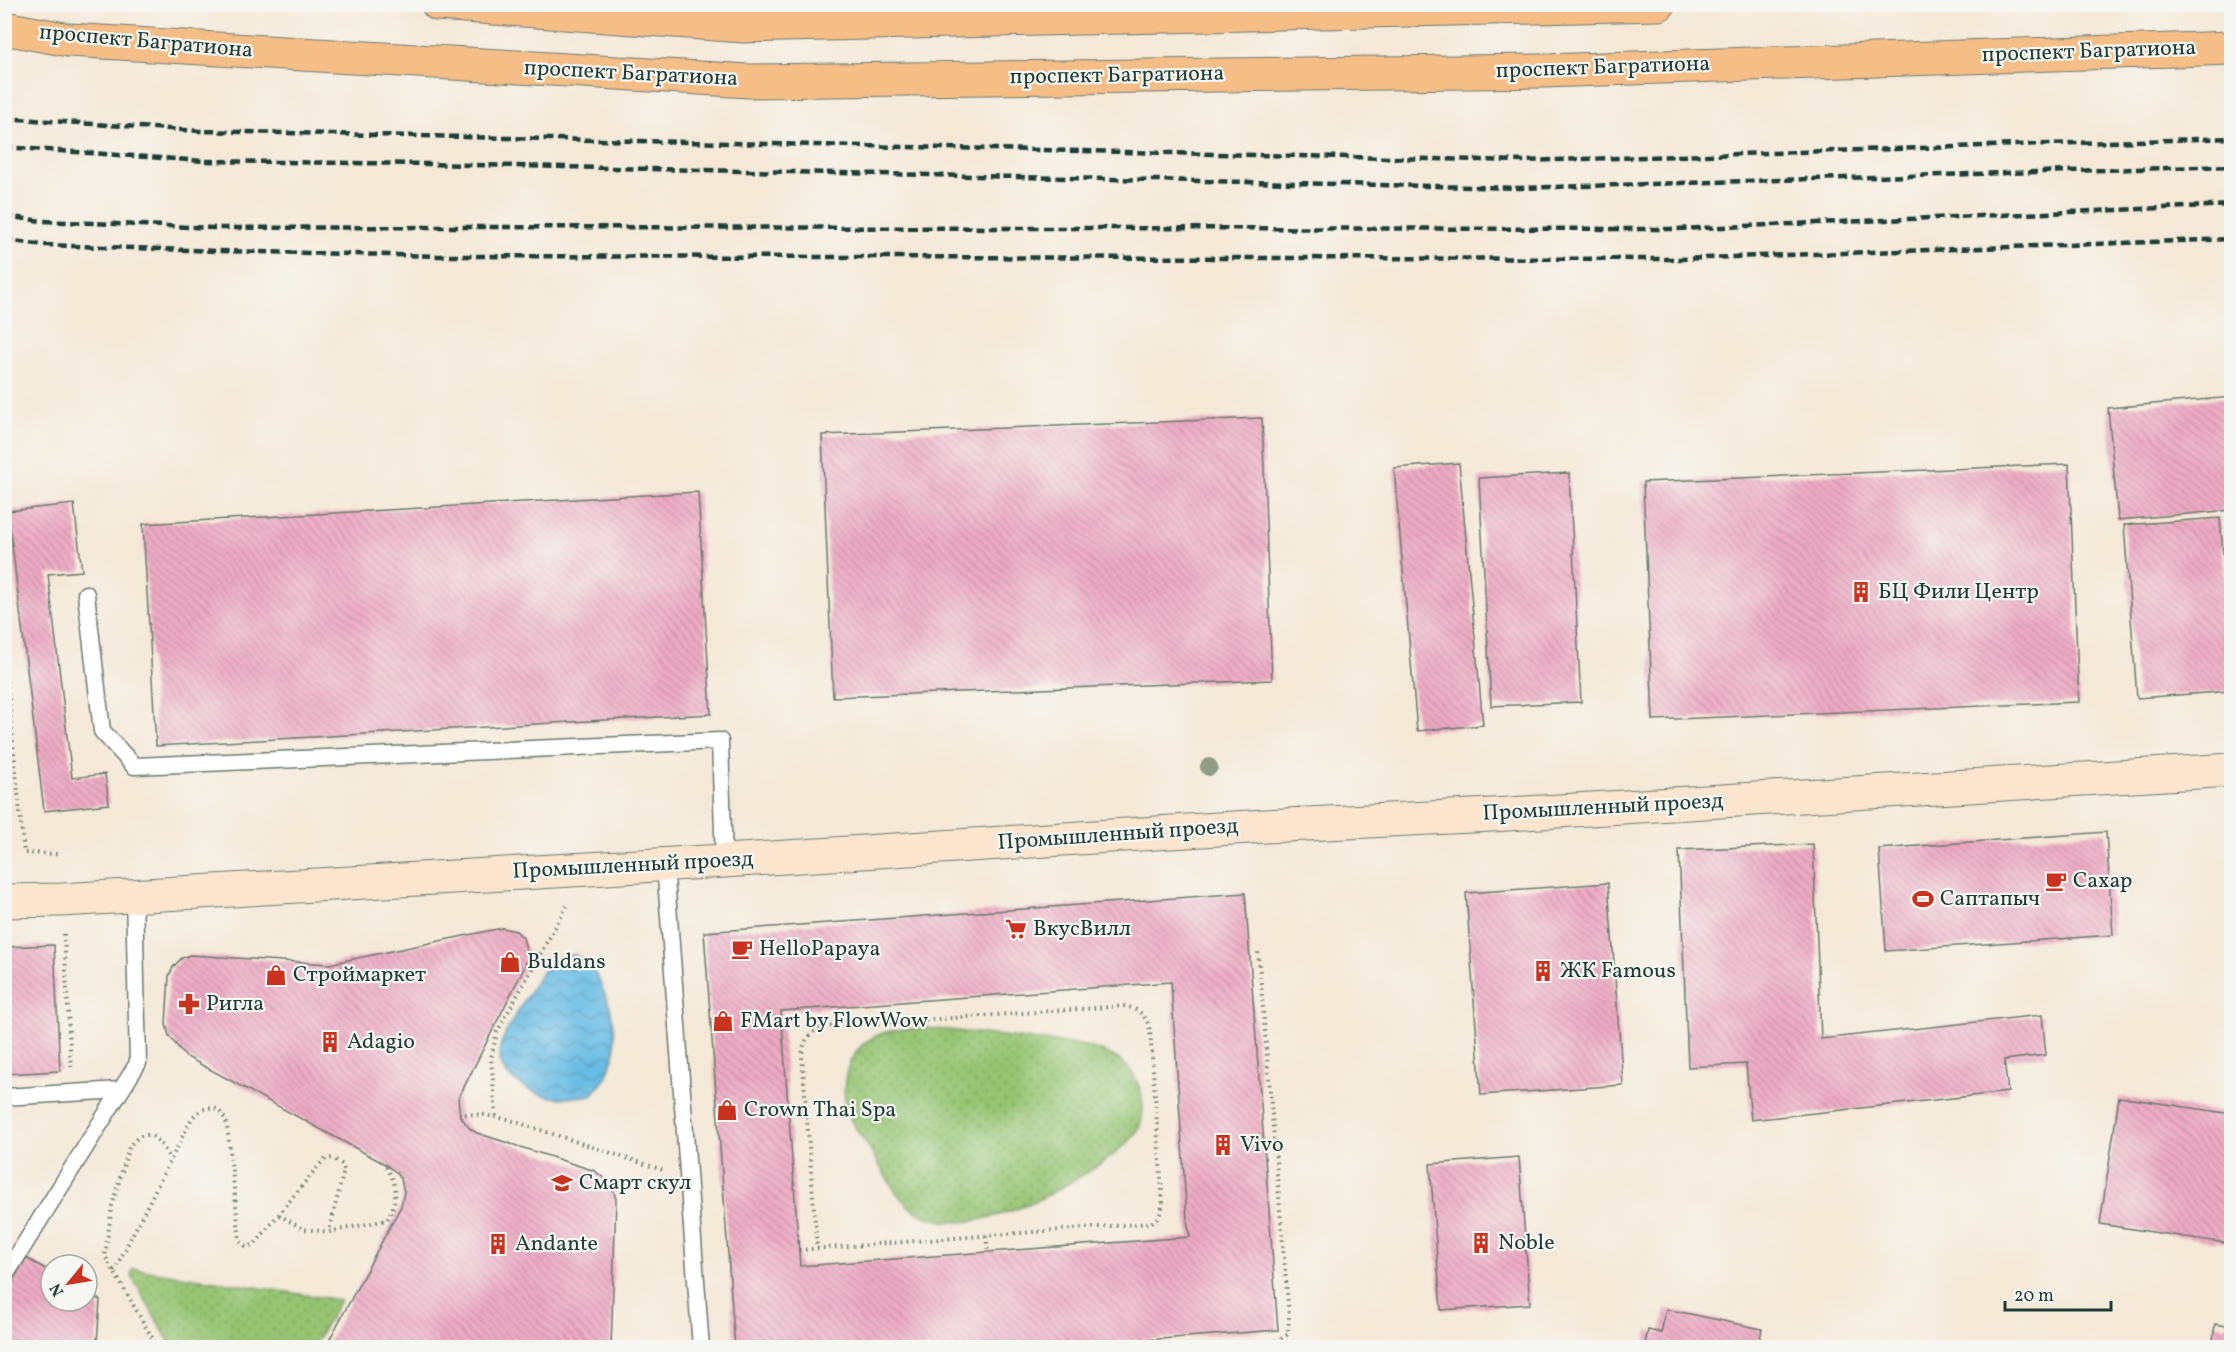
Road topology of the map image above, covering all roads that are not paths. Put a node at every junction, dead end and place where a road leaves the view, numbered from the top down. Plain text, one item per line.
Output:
1 (438, 4) edge
2 (1659, 4) edge
3 (4, 28) edge
4 (2232, 48) edge
5 (86, 594) dead end
6 (2232, 770) edge
7 (724, 861) junction
8 (665, 864) junction
9 (134, 895) junction
10 (4, 901) edge
11 (120, 1090) junction
12 (4, 1097) edge
13 (4, 1277) edge
14 (701, 1347) edge

1 - 2 main road
3 - 4 main road, проспект Багратиона
5 - 7 lane
6 - 7 street, Промышленный проезд
7 - 8 street, Промышленный проезд
8 - 9 street, Промышленный проезд
8 - 14 lane
9 - 10 street, Промышленный проезд
9 - 11 lane
11 - 12 lane
11 - 13 lane

